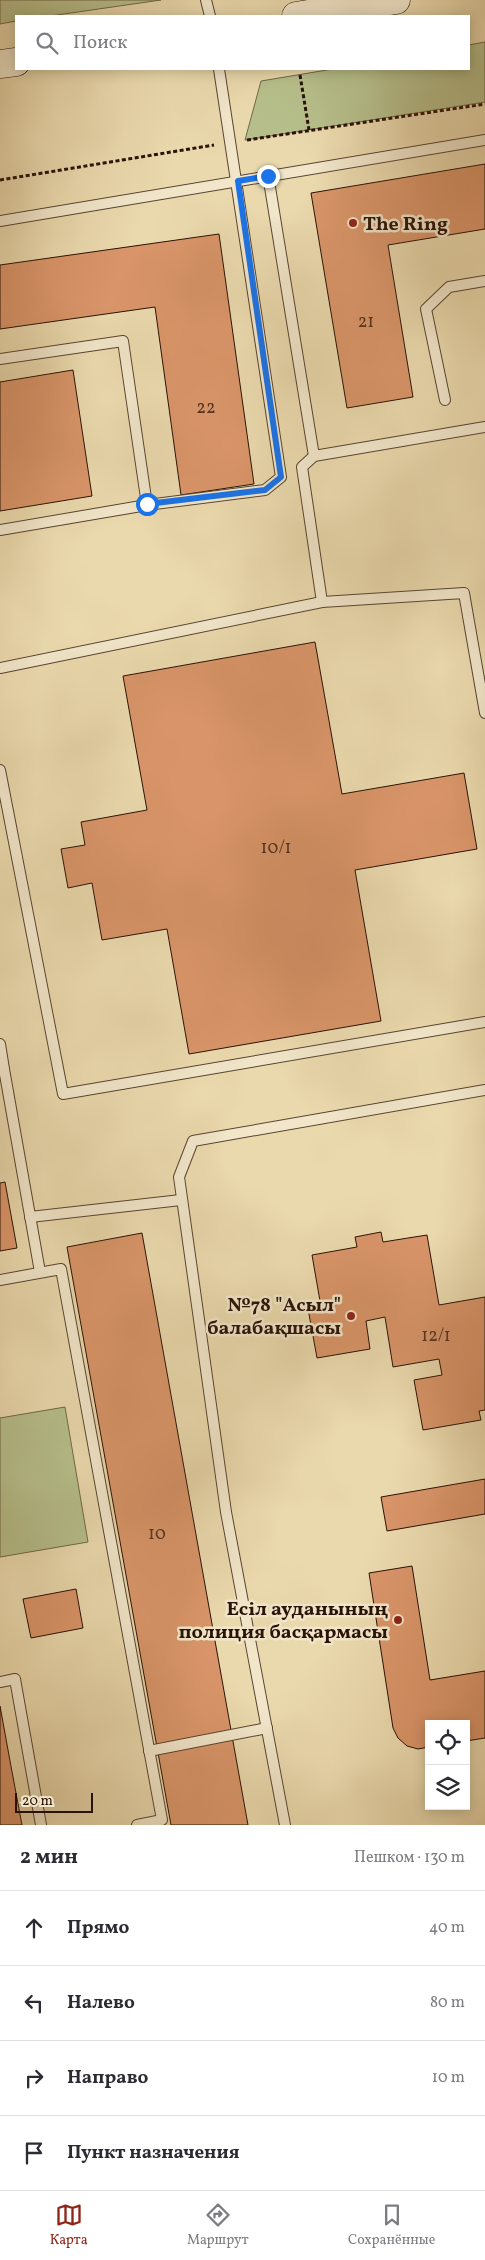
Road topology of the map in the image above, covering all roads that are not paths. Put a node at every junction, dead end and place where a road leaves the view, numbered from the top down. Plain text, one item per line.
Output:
1 (206, 0) edge
2 (396, 0) edge
3 (210, 15) edge
4 (302, 15) edge
5 (15, 62) edge
6 (0, 64) edge
7 (219, 70) edge
8 (485, 140) edge
9 (268, 176) junction
10 (238, 181) junction
11 (0, 221) edge
12 (485, 281) edge
13 (0, 359) edge
14 (445, 400) dead end
15 (485, 427) edge
16 (314, 456) junction
17 (147, 504) junction
18 (0, 530) edge
19 (322, 602) junction
20 (0, 668) edge
21 (485, 713) edge
22 (0, 770) edge
23 (485, 1022) edge
24 (0, 1044) edge
25 (2, 1069) edge
26 (485, 1090) edge
27 (180, 1200) junction
28 (30, 1218) junction
29 (40, 1272) junction
30 (0, 1280) edge
31 (0, 1682) edge
32 (267, 1728) junction
33 (149, 1751) junction
34 (41, 1825) edge
35 (137, 1825) edge
36 (285, 1825) edge

1 - 3 lane
2 - 4 main road
5 - 6 main road
7 - 10 lane
8 - 9 lane
9 - 10 lane
9 - 16 lane
10 - 11 lane
10 - 17 lane
12 - 14 lane
13 - 17 lane
15 - 16 lane
16 - 19 lane
17 - 18 lane
19 - 20 lane
19 - 21 lane
22 - 23 lane
24 - 25 lane
25 - 28 lane
26 - 27 lane
27 - 28 lane
27 - 32 lane
28 - 29 lane
29 - 30 lane
29 - 33 lane
31 - 34 lane
32 - 33 lane
32 - 36 lane
33 - 35 lane

